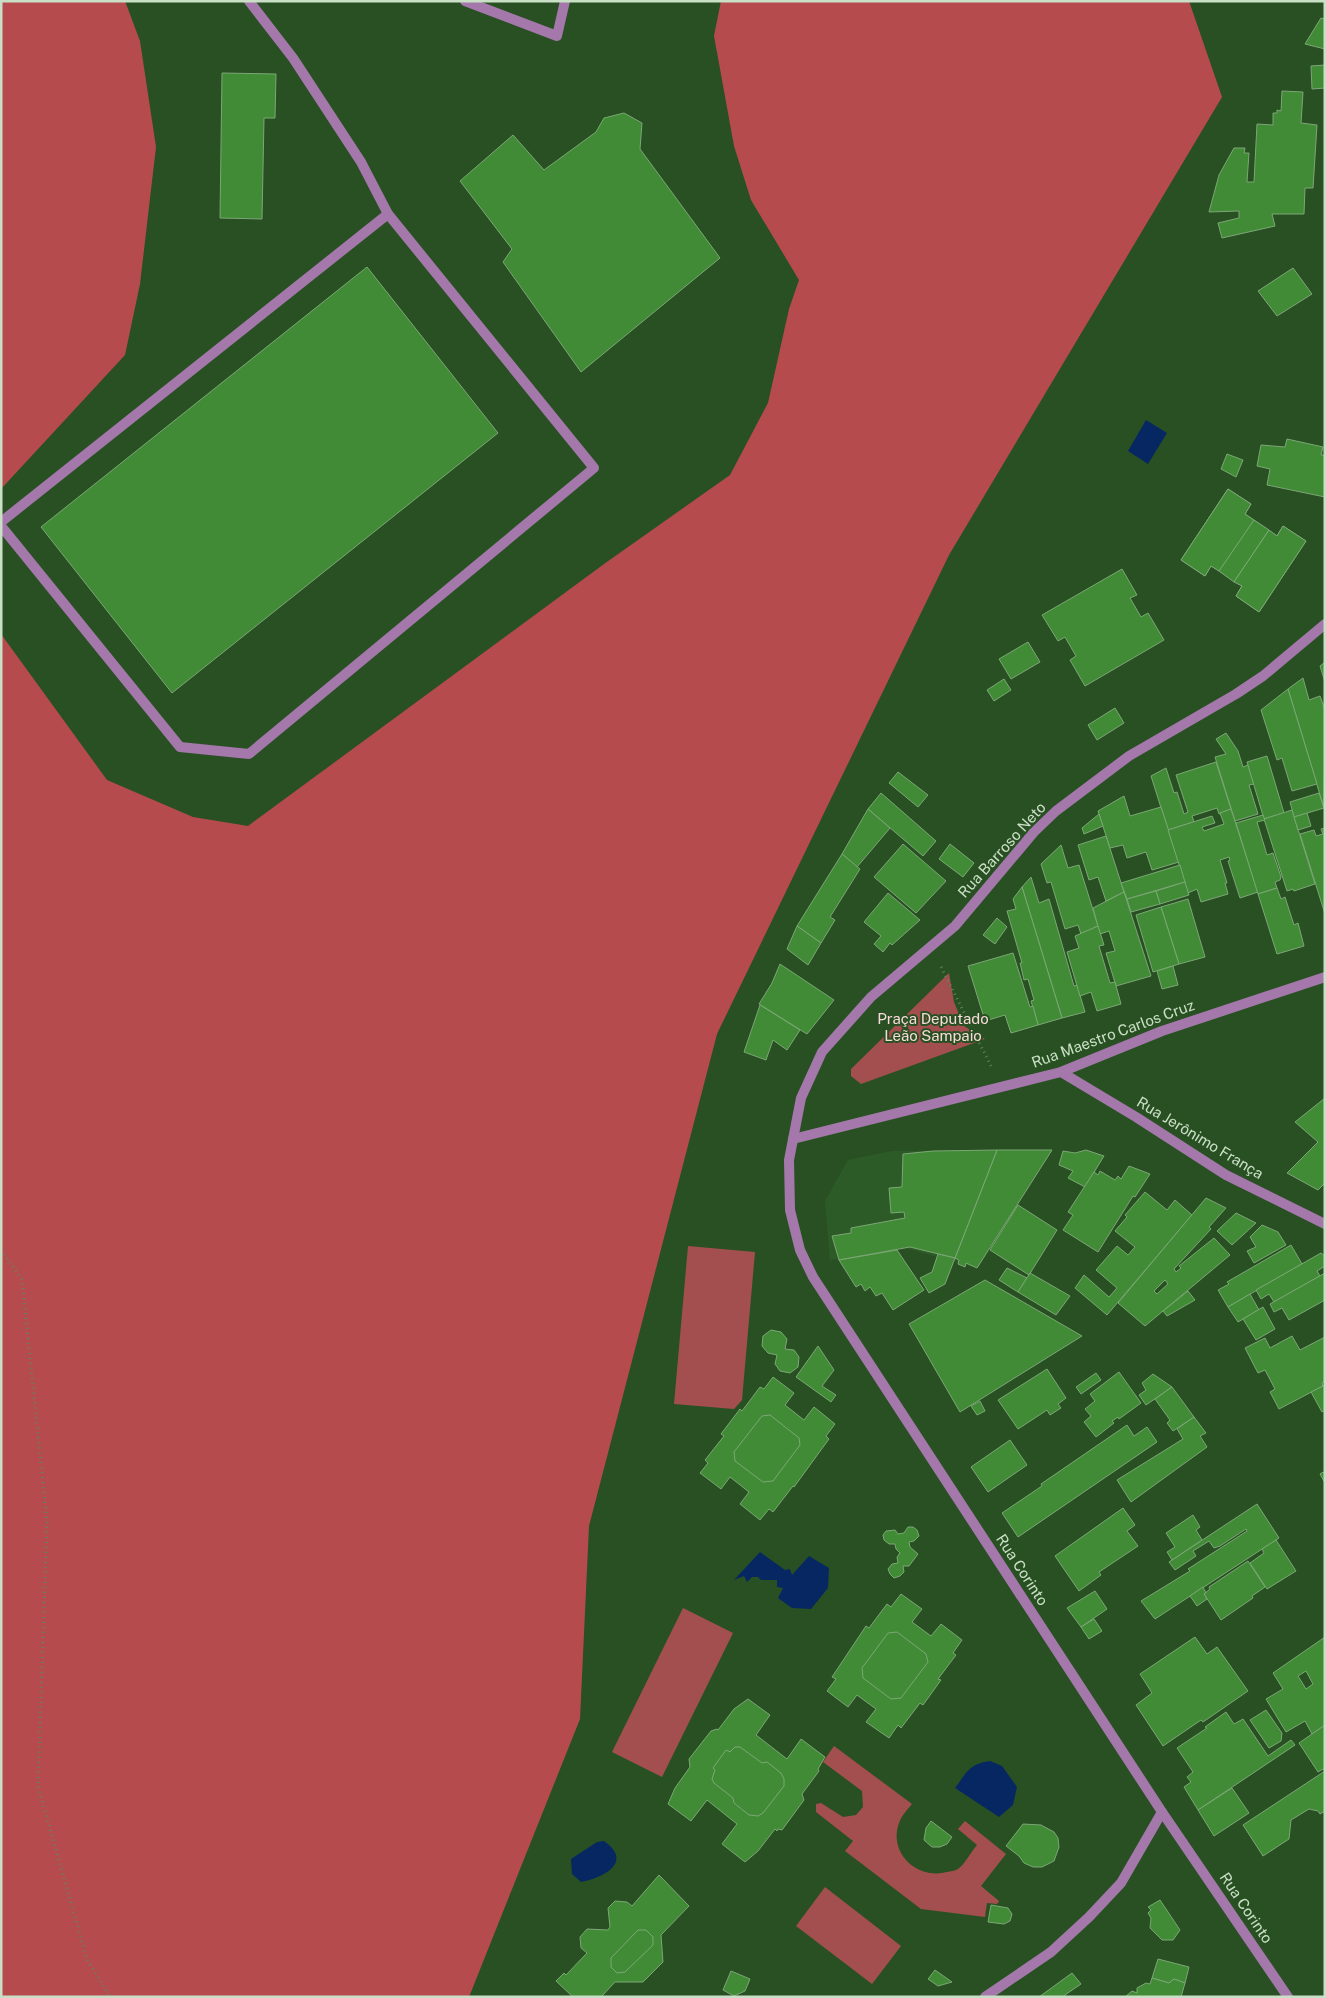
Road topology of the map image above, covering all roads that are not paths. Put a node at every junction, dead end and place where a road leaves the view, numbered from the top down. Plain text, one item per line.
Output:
1 (249, 1) edge
2 (466, 1) edge
3 (565, 1) edge
4 (388, 214) junction
5 (1, 524) edge
6 (1325, 624) edge
7 (1325, 977) edge
8 (1062, 1072) junction
9 (793, 1139) junction
10 (1325, 1224) edge
11 (1162, 1812) junction
12 (985, 1997) edge
13 (1288, 1997) edge

1 - 4 street
2 - 3 street
4 - 5 street
4 - 5 street
6 - 9 street, Rua Barroso Neto
7 - 8 street, Rua Maestro Carlos Cruz
8 - 9 street, Rua Maestro Carlos Cruz
8 - 10 street, Rua Jerônimo França
9 - 11 street, Rua Corinto
11 - 12 street
11 - 13 street, Rua Corinto

